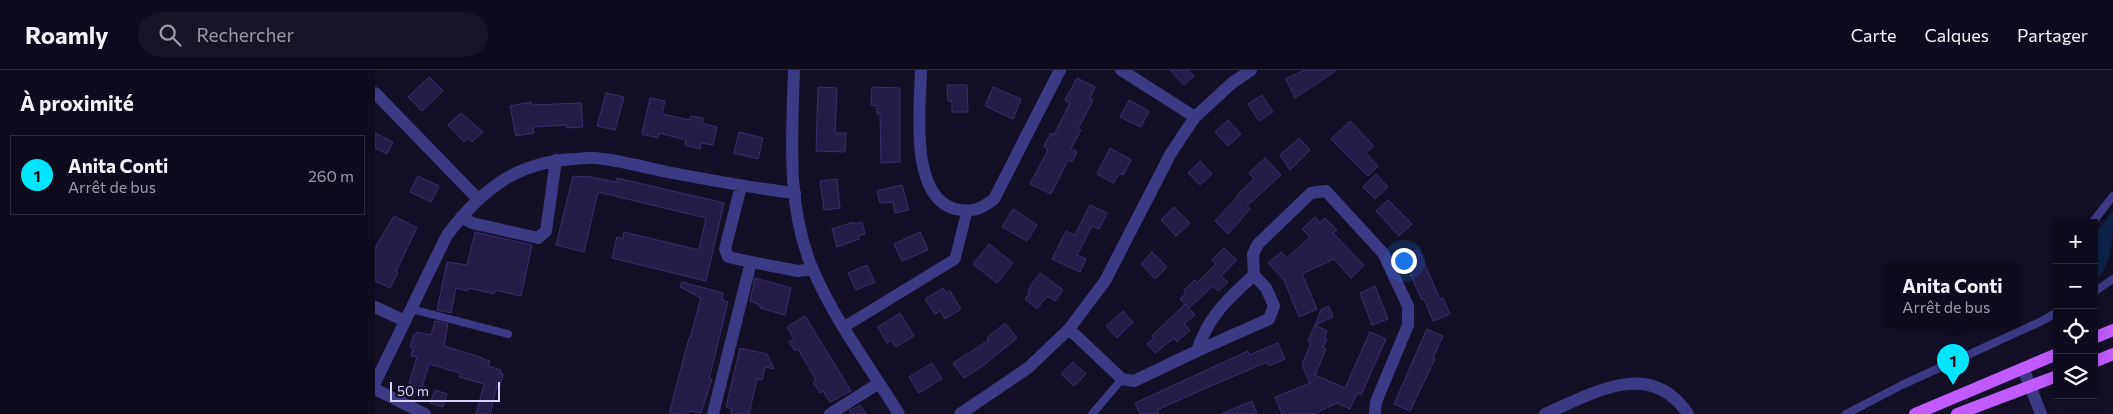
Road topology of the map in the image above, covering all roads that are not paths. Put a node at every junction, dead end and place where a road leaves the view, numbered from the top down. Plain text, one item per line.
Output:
1 (794, 70) edge
2 (921, 70) edge
3 (1060, 70) edge
4 (1121, 70) edge
5 (1251, 70) edge
6 (375, 93) edge
7 (1195, 117) junction
8 (557, 160) junction
9 (741, 186) junction
10 (795, 193) junction
11 (2113, 196) edge
12 (478, 199) junction
13 (967, 211) junction
14 (461, 217) junction
15 (2095, 219) edge
16 (751, 262) junction
17 (813, 269) junction
18 (1254, 275) junction
19 (2113, 279) edge
20 (2098, 289) edge
21 (375, 306) edge
22 (411, 309) junction
23 (2053, 314) edge
24 (405, 321) junction
25 (844, 328) junction
26 (1069, 329) junction
27 (2113, 330) edge
28 (508, 334) dead end
29 (2098, 336) edge
30 (1197, 351) junction
31 (2113, 354) edge
32 (2053, 356) edge
33 (2098, 360) edge
34 (2025, 367) junction
35 (2053, 377) edge
36 (1122, 379) junction
37 (375, 383) edge
38 (879, 383) junction
39 (2030, 386) junction
40 (375, 389) edge
41 (425, 414) edge
42 (713, 414) edge
43 (830, 414) edge
44 (899, 414) edge
45 (960, 414) edge
46 (1092, 414) edge
47 (1375, 414) edge
48 (1545, 414) edge
49 (1688, 414) edge
50 (1846, 414) edge
51 (1915, 414) edge
52 (1957, 414) edge
53 (2041, 414) edge

1 - 10 street
2 - 13 street
3 - 13 street
4 - 7 street
5 - 7 street
6 - 12 street
7 - 26 street
8 - 9 street
8 - 12 street
8 - 14 street
9 - 10 street
9 - 16 street
10 - 17 street
11 - 15 lane
12 - 14 street
13 - 25 street
14 - 22 street
16 - 17 street
16 - 42 street
17 - 25 street
18 - 30 street
18 - 30 street
18 - 47 street
19 - 20 lane
21 - 24 street
22 - 24 street
22 - 28 lane
23 - 50 lane
24 - 37 street
25 - 38 street
26 - 36 street
26 - 45 street
27 - 29 main road
30 - 36 street
31 - 33 main road
32 - 34 main road
34 - 39 street
34 - 51 main road
35 - 39 main road
36 - 46 lane
38 - 43 street
38 - 44 street
39 - 52 main road
39 - 53 street
40 - 41 street
48 - 49 street

